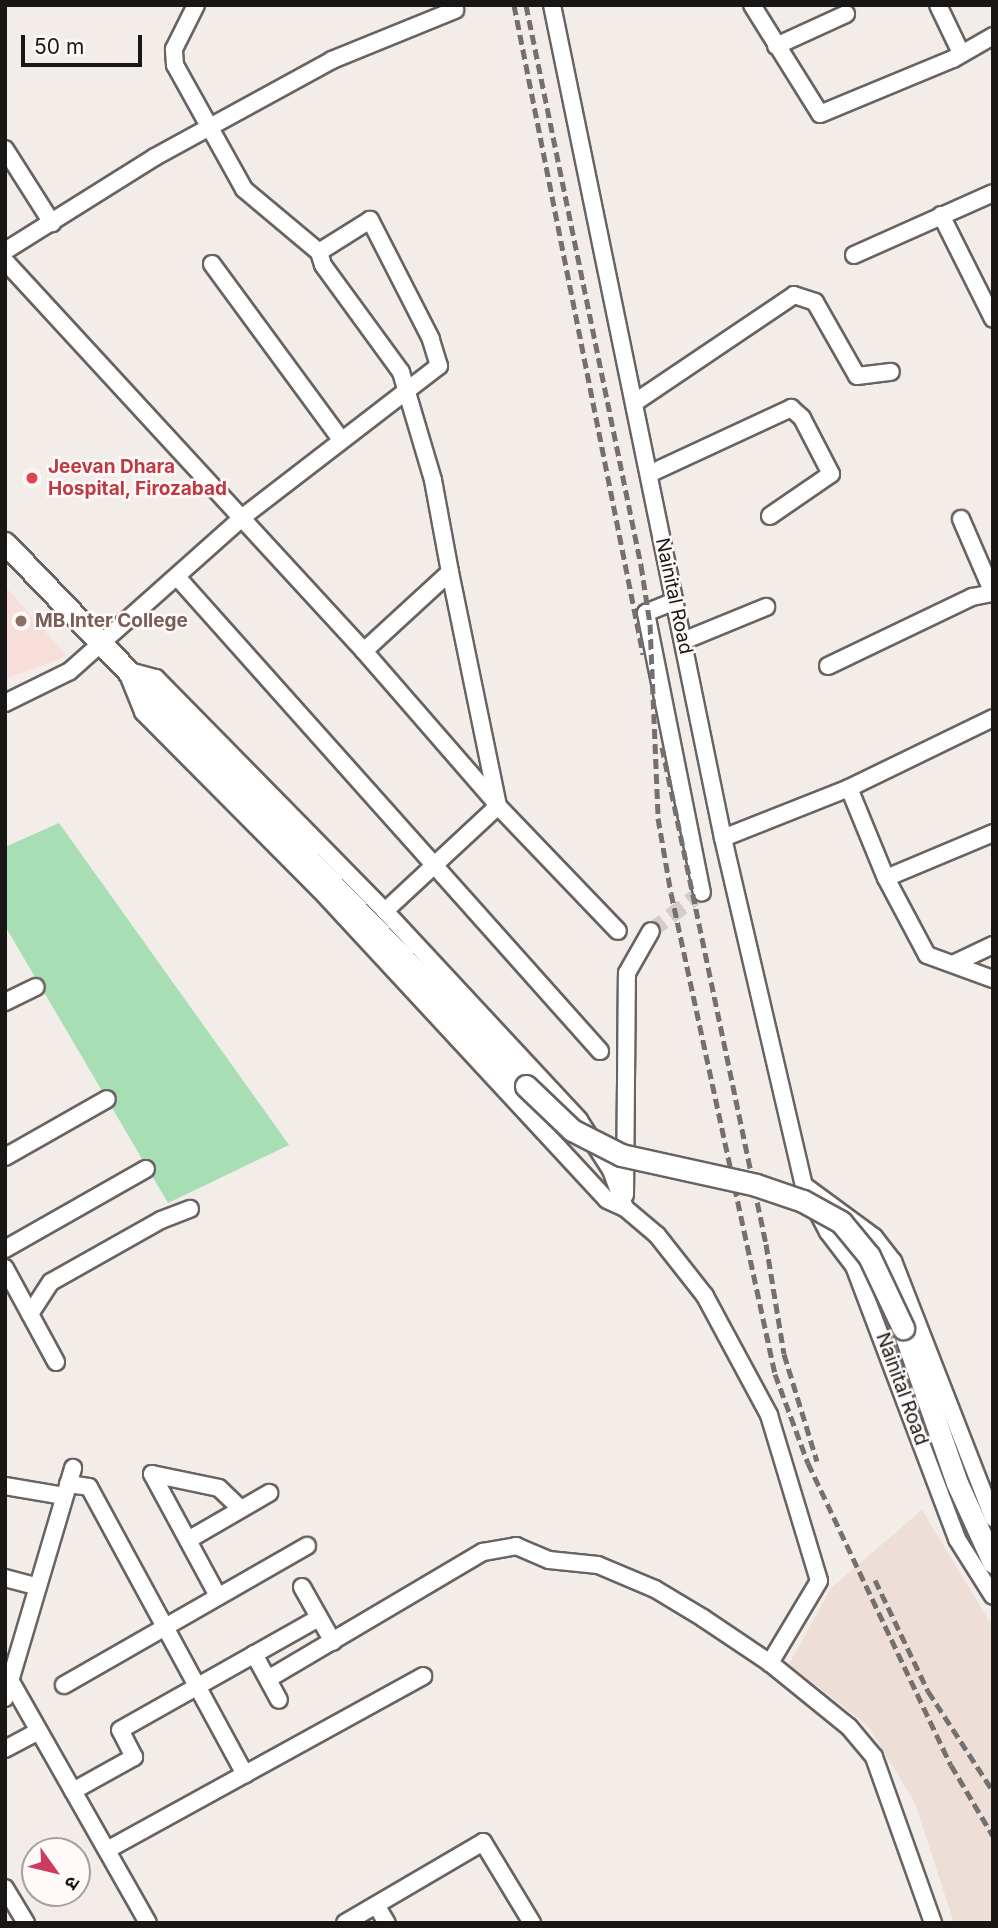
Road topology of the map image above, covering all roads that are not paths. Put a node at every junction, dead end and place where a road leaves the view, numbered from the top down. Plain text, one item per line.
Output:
1 (196, 5) edge
2 (552, 5) edge
3 (752, 5) edge
4 (938, 5) edge
5 (455, 10) dead end
6 (846, 14) dead end
7 (993, 36) edge
8 (776, 46) junction
9 (960, 51) junction
10 (211, 125) junction
11 (5, 149) edge
12 (993, 193) edge
13 (941, 215) junction
14 (52, 223) junction
15 (5, 251) edge
16 (319, 251) junction
17 (854, 255) dead end
18 (5, 261) edge
19 (212, 264) dead end
20 (993, 319) edge
21 (891, 372) dead end
22 (405, 394) junction
23 (635, 403) junction
24 (340, 438) junction
25 (649, 474) junction
26 (244, 516) junction
27 (770, 516) dead end
28 (961, 519) dead end
29 (5, 542) edge
30 (450, 572) junction
31 (178, 578) junction
32 (993, 593) edge
33 (675, 601) junction
34 (766, 607) dead end
35 (683, 641) junction
36 (104, 645) junction
37 (364, 651) junction
38 (828, 666) dead end
39 (126, 670) junction
40 (5, 703) edge
41 (993, 718) edge
42 (849, 788) junction
43 (498, 806) junction
44 (993, 833) edge
45 (723, 838) junction
46 (431, 865) junction
47 (886, 877) junction
48 (702, 892) dead end
49 (384, 911) junction
50 (618, 931) dead end
51 (651, 931) tunnel mouth
52 (993, 945) edge
53 (955, 963) junction
54 (993, 979) edge
55 (36, 987) dead end
56 (5, 1002) edge
57 (600, 1051) dead end
58 (107, 1099) dead end
59 (5, 1157) edge
60 (146, 1169) dead end
61 (804, 1185) junction
62 (625, 1208) junction
63 (190, 1209) dead end
64 (849, 1217) junction
65 (828, 1232) junction
66 (5, 1249) edge
67 (5, 1268) edge
68 (30, 1314) junction
69 (57, 1362) dead end
70 (73, 1468) dead end
71 (5, 1486) edge
72 (66, 1490) junction
73 (269, 1493) dead end
74 (241, 1509) junction
75 (993, 1518) edge
76 (188, 1540) junction
77 (307, 1546) dead end
78 (993, 1562) edge
79 (5, 1578) edge
80 (38, 1587) junction
81 (302, 1587) dead end
82 (218, 1596) junction
83 (993, 1596) edge
84 (319, 1618) junction
85 (165, 1627) junction
86 (333, 1642) junction
87 (254, 1654) junction
88 (11, 1657) edge
89 (771, 1663) junction
90 (423, 1676) dead end
91 (268, 1679) junction
92 (10, 1680) junction
93 (64, 1685) dead end
94 (198, 1686) junction
95 (5, 1698) edge
96 (279, 1700) dead end
97 (39, 1731) junction
98 (5, 1749) edge
99 (245, 1774) junction
100 (73, 1791) junction
101 (107, 1850) junction
102 (5, 1888) edge
103 (376, 1905) junction
104 (26, 1923) edge
105 (148, 1923) edge
106 (345, 1923) edge
107 (387, 1923) edge
108 (532, 1923) edge
109 (933, 1923) edge

1 - 10 street
2 - 23 street, Nainital Road
3 - 8 street
4 - 9 street
5 - 10 street
6 - 8 street
7 - 9 street
8 - 9 street
10 - 14 street
10 - 16 street
11 - 14 street
12 - 13 street
13 - 17 street
13 - 20 street
14 - 15 street
16 - 22 street
16 - 22 street
18 - 26 street
19 - 24 street
21 - 23 street
22 - 24 street
22 - 30 street
23 - 25 street, Nainital Road
24 - 26 street
25 - 27 street
25 - 33 street, Nainital Road
26 - 31 street
26 - 37 street
28 - 32 street
29 - 36 main road, Nainital Road
30 - 37 street
30 - 43 street
31 - 36 street
31 - 46 street
32 - 38 street
33 - 35 street, Nainital Road
33 - 48 street
34 - 35 street
35 - 45 street, Nainital Road
36 - 39 main road, Nainital Road
36 - 40 street
37 - 43 street
39 - 49 street
39 - 62 street
39 - 78 main road, Nainital Road, bridge
41 - 42 street
42 - 45 street
42 - 47 street
43 - 46 street
43 - 50 street
44 - 47 street
45 - 61 street, Nainital Road
46 - 49 street
46 - 57 street
47 - 53 street
49 - 62 street
51 - 62 street
52 - 53 street
53 - 54 street
55 - 56 street
58 - 59 street
60 - 66 street
61 - 64 street, Nainital Road
61 - 65 street, Nainital Road
62 - 89 street
63 - 68 street
64 - 65 street
64 - 75 street, Nainital Road
65 - 83 street, Nainital Road
67 - 68 street
68 - 69 street
70 - 72 street
71 - 72 street
72 - 80 street
72 - 85 street
73 - 74 street
74 - 76 street
74 - 76 street
76 - 82 street
77 - 82 street
79 - 80 street
80 - 88 street
81 - 84 street
82 - 85 street
84 - 86 street
84 - 87 street
85 - 93 street
85 - 94 street
86 - 89 street
86 - 91 street
87 - 91 street
87 - 94 street
88 - 92 street
89 - 109 street
90 - 99 street
91 - 96 street
92 - 95 street
92 - 97 street
94 - 99 street
94 - 100 street
97 - 98 street
97 - 100 street
99 - 101 street
100 - 101 street
101 - 105 street
102 - 104 street
103 - 106 street
103 - 107 street
103 - 108 street

